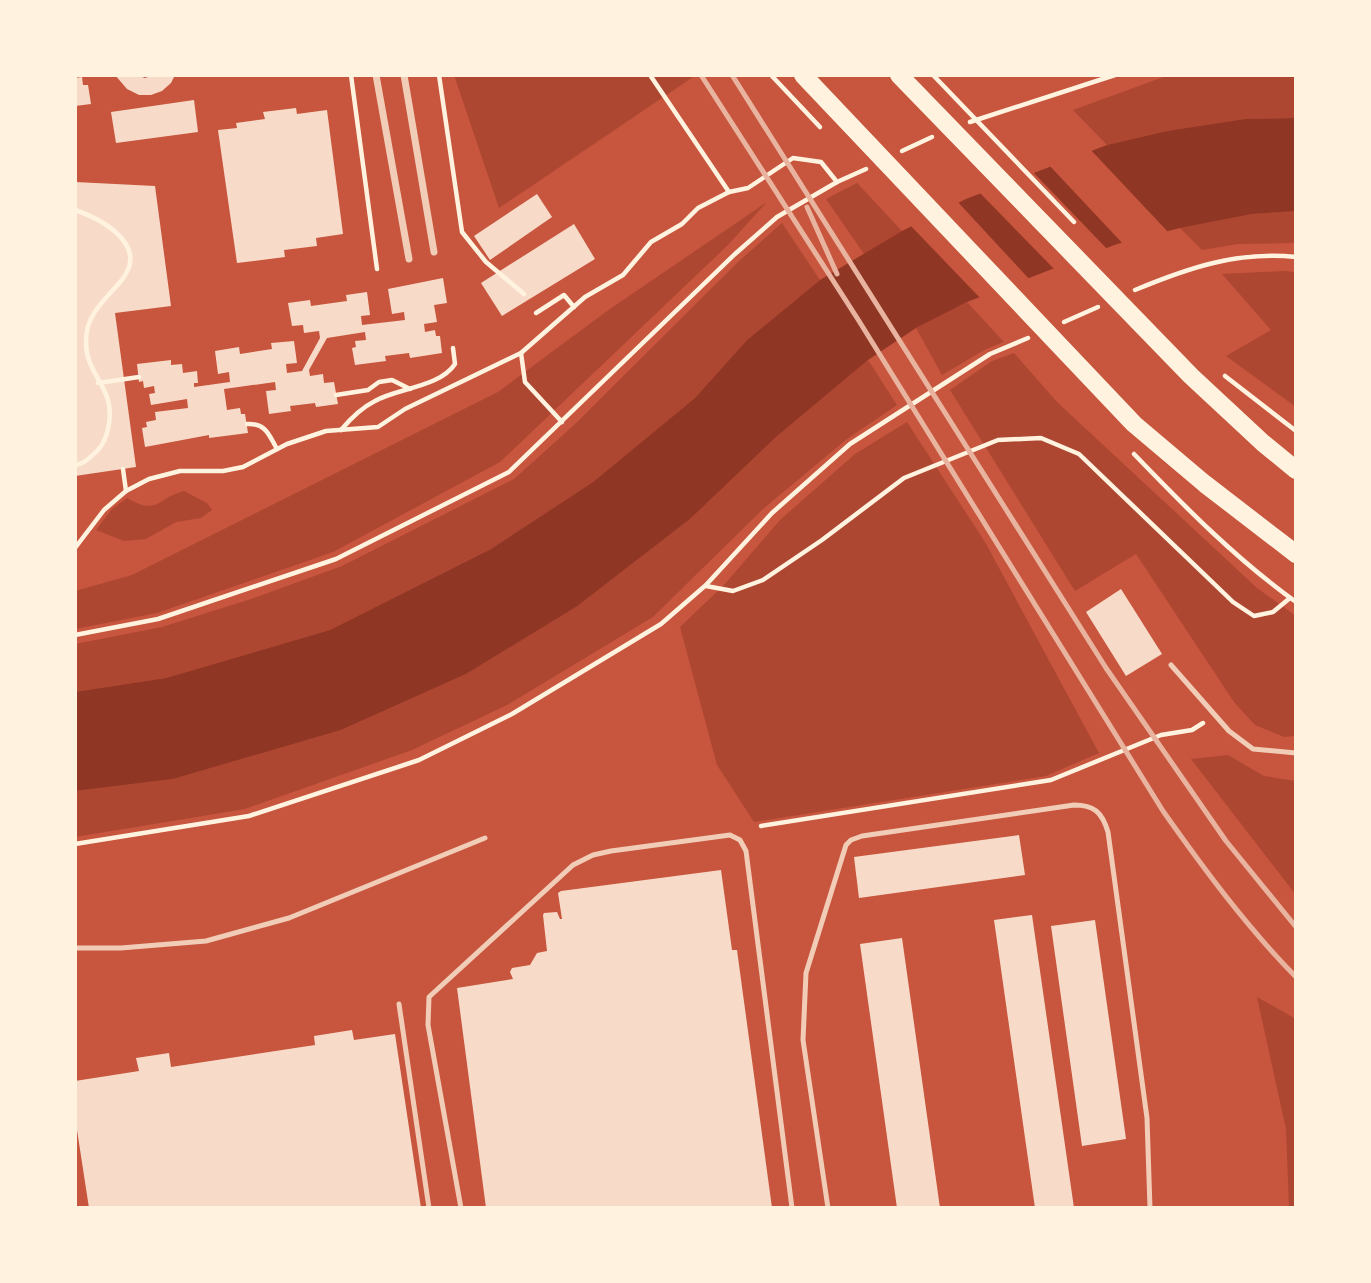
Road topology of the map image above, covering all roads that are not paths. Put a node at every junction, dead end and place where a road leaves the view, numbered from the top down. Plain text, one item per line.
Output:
1 (376, 75) edge
2 (404, 75) edge
3 (803, 75) edge
4 (899, 75) edge
5 (433, 252) dead end
6 (409, 259) dead end
7 (1296, 470) edge
8 (1296, 554) edge
9 (1171, 664) dead end
10 (1296, 753) edge
11 (485, 838) dead end
12 (75, 948) edge
13 (399, 1004) dead end
14 (429, 1208) edge
15 (461, 1208) edge
16 (792, 1208) edge
17 (828, 1208) edge
18 (1150, 1208) edge

1 - 6 street
2 - 5 street
3 - 8 main road
4 - 7 main road
9 - 10 lane
11 - 12 lane
13 - 14 lane
15 - 16 lane
17 - 18 lane

